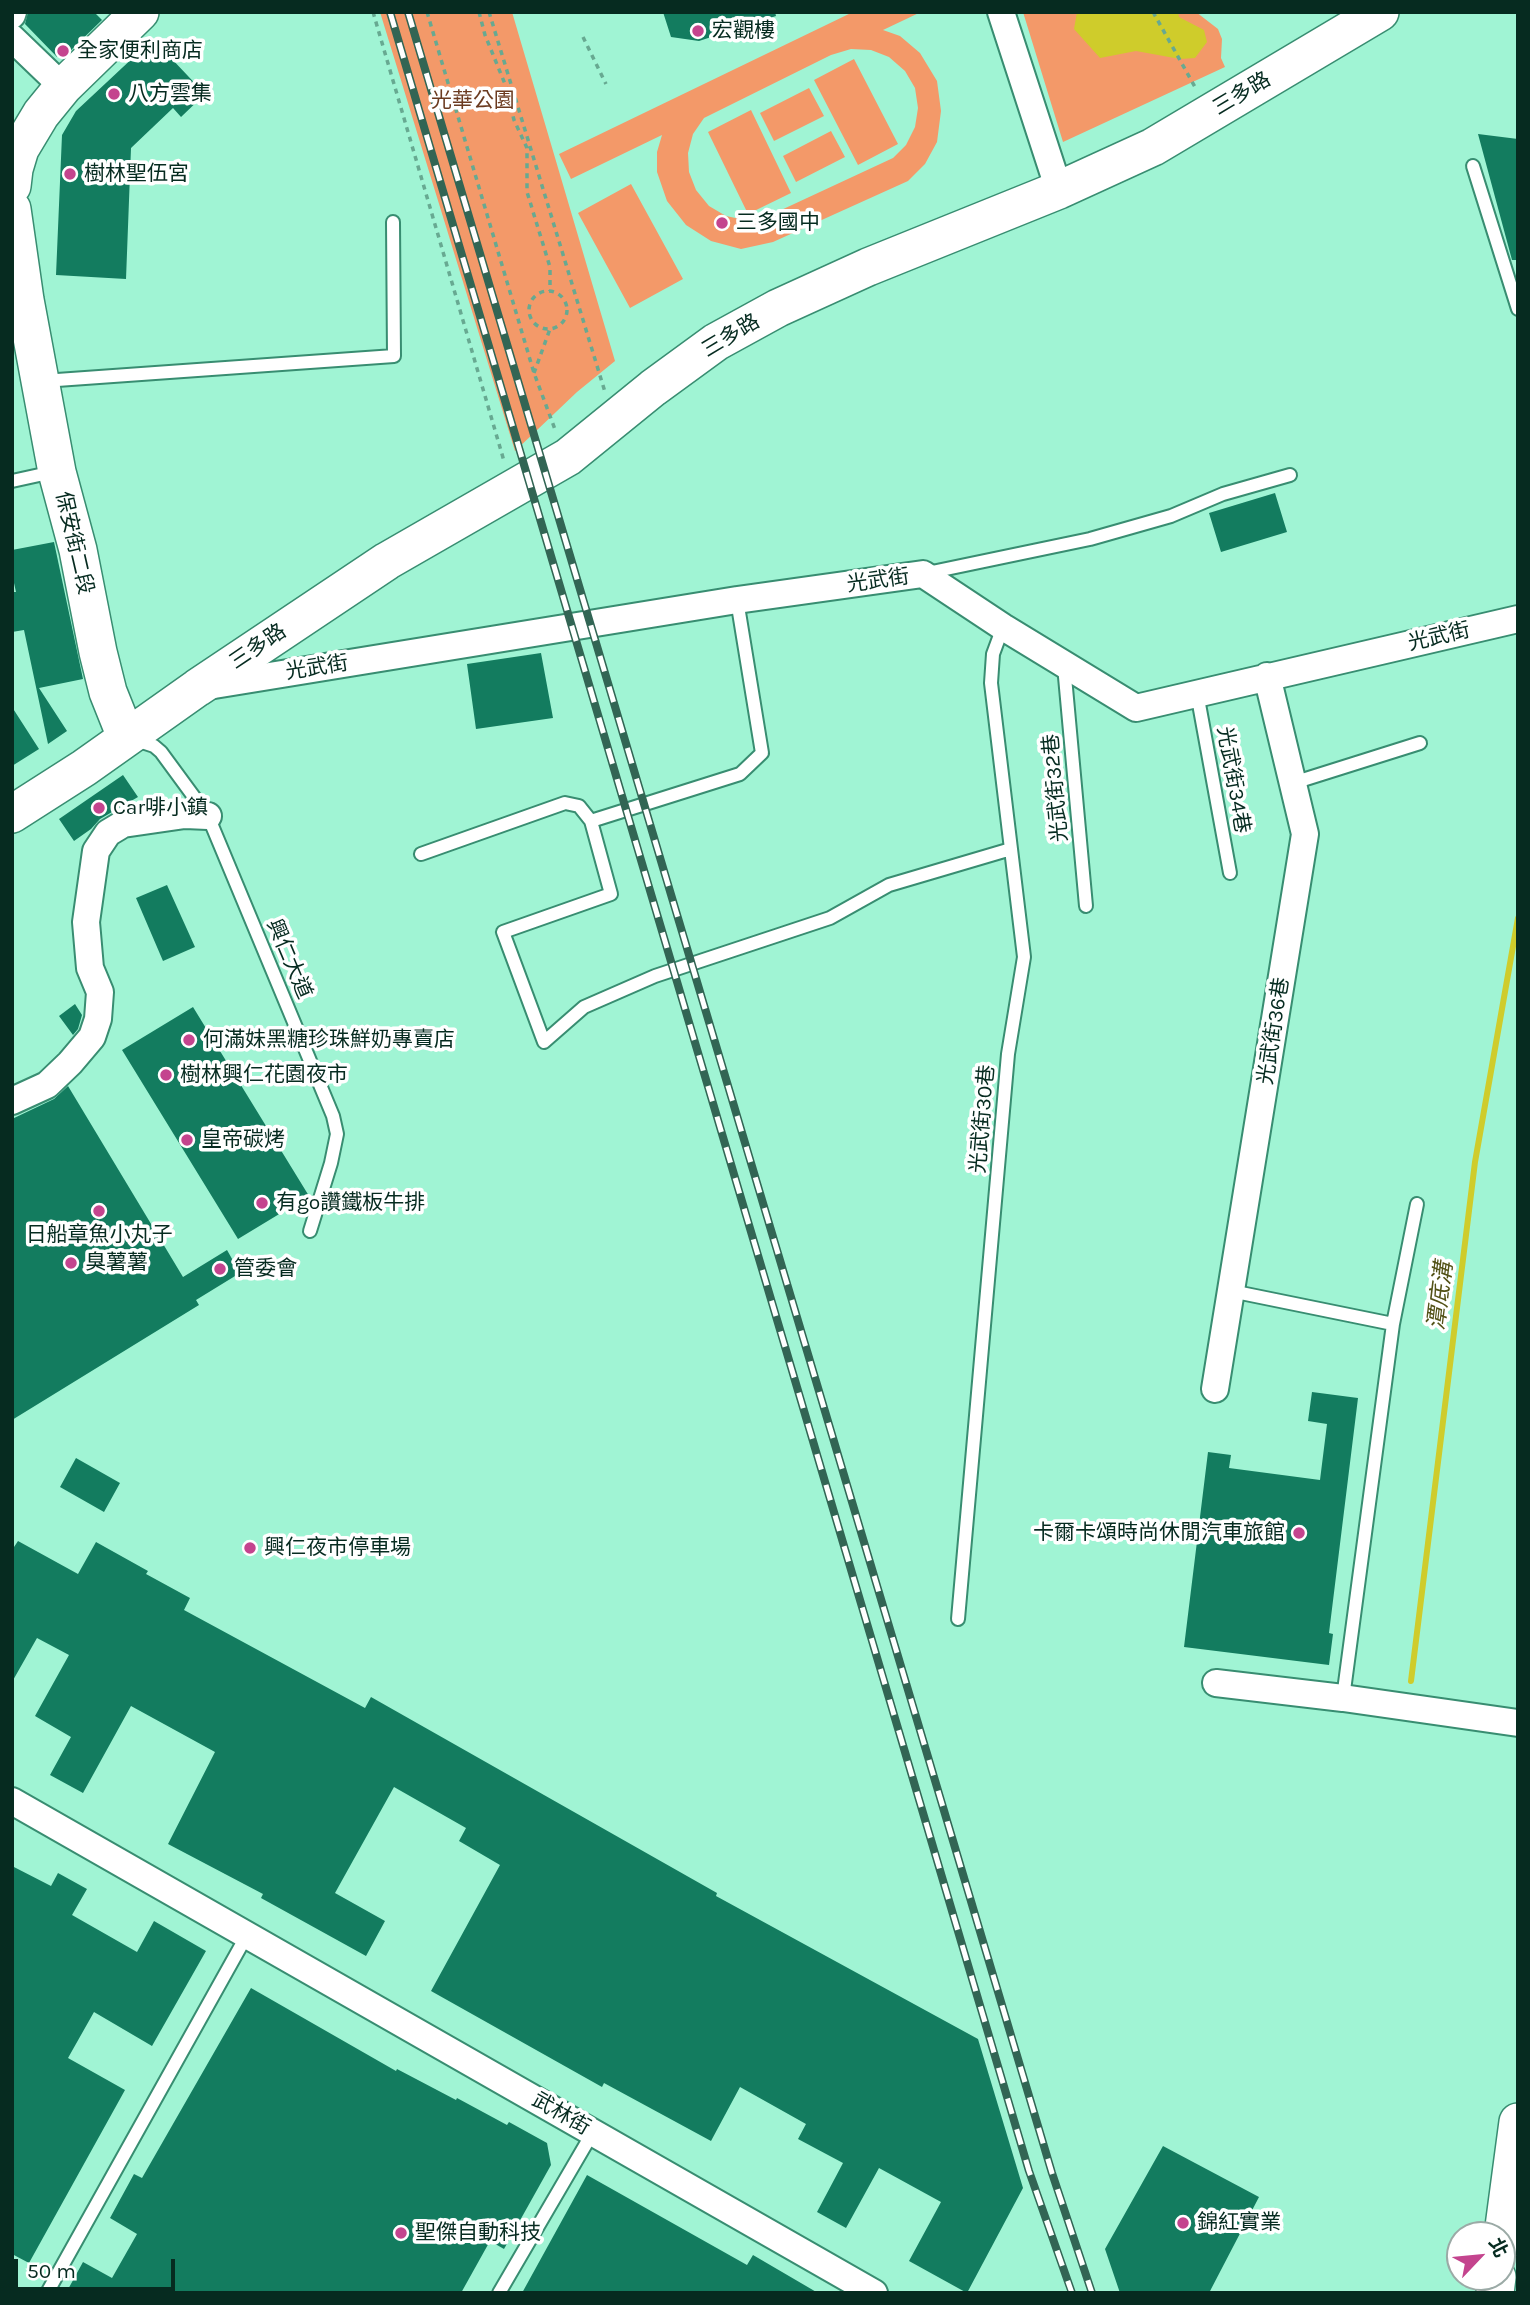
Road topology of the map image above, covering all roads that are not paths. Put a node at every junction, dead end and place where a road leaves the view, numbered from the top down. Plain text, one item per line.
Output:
1 (140, 12) edge
2 (1001, 12) edge
3 (1380, 12) edge
4 (12, 38) edge
5 (63, 87) junction
6 (1473, 166) dead end
7 (12, 186) edge
8 (1059, 190) junction
9 (13, 221) edge
10 (393, 222) dead end
11 (1518, 309) edge
12 (34, 365) junction
13 (57, 471) junction
14 (1290, 475) dead end
15 (12, 481) edge
16 (923, 574) junction
17 (737, 600) junction
18 (1518, 619) edge
19 (1003, 627) junction
20 (1065, 666) junction
21 (1267, 676) junction
22 (197, 688) junction
23 (1197, 693) junction
24 (126, 737) junction
25 (1420, 743) dead end
26 (1293, 783) junction
27 (12, 814) edge
28 (208, 816) junction
29 (591, 821) junction
30 (1011, 849) junction
31 (421, 854) dead end
32 (1230, 873) dead end
33 (1086, 906) dead end
34 (12, 1101) edge
35 (1417, 1204) dead end
36 (310, 1231) dead end
37 (1231, 1291) junction
38 (1393, 1324) junction
39 (1215, 1389) dead end
40 (958, 1619) dead end
41 (1216, 1683) dead end
42 (1343, 1698) junction
43 (1518, 1723) edge
44 (12, 1801) edge
45 (247, 1935) junction
46 (1518, 2122) edge
47 (593, 2132) junction
48 (1505, 2221) edge
49 (47, 2293) edge
50 (499, 2293) edge
51 (874, 2293) edge

1 - 5 street
2 - 8 street
3 - 8 street, 三多路
4 - 5 street
5 - 7 street
6 - 11 lane
8 - 22 street, 三多路
9 - 12 street, 保安街二段
10 - 12 lane
12 - 13 street, 保安街二段
13 - 15 lane
13 - 24 street, 保安街二段
14 - 16 lane
16 - 17 street, 光武街
16 - 19 street, 光武街
17 - 22 street, 光武街
17 - 29 lane
18 - 21 street, 光武街
19 - 20 street, 光武街
19 - 30 lane, 光武街30巷
20 - 23 street, 光武街
20 - 33 lane, 光武街32巷
21 - 23 street, 光武街
21 - 26 street, 光武街36巷
22 - 24 street, 三多路
23 - 32 lane, 光武街34巷
24 - 27 street
24 - 28 lane, 興仁大道
25 - 26 lane
26 - 37 street, 光武街36巷
28 - 34 street
28 - 36 lane, 興仁大道
29 - 30 lane
29 - 31 lane
30 - 40 lane, 光武街30巷
35 - 38 lane
37 - 38 lane
37 - 39 street, 光武街36巷
38 - 42 lane
41 - 42 street
42 - 43 street
44 - 45 street, 武林街
45 - 47 street, 武林街
45 - 49 lane
46 - 48 street
47 - 50 lane
47 - 51 street, 武林街

